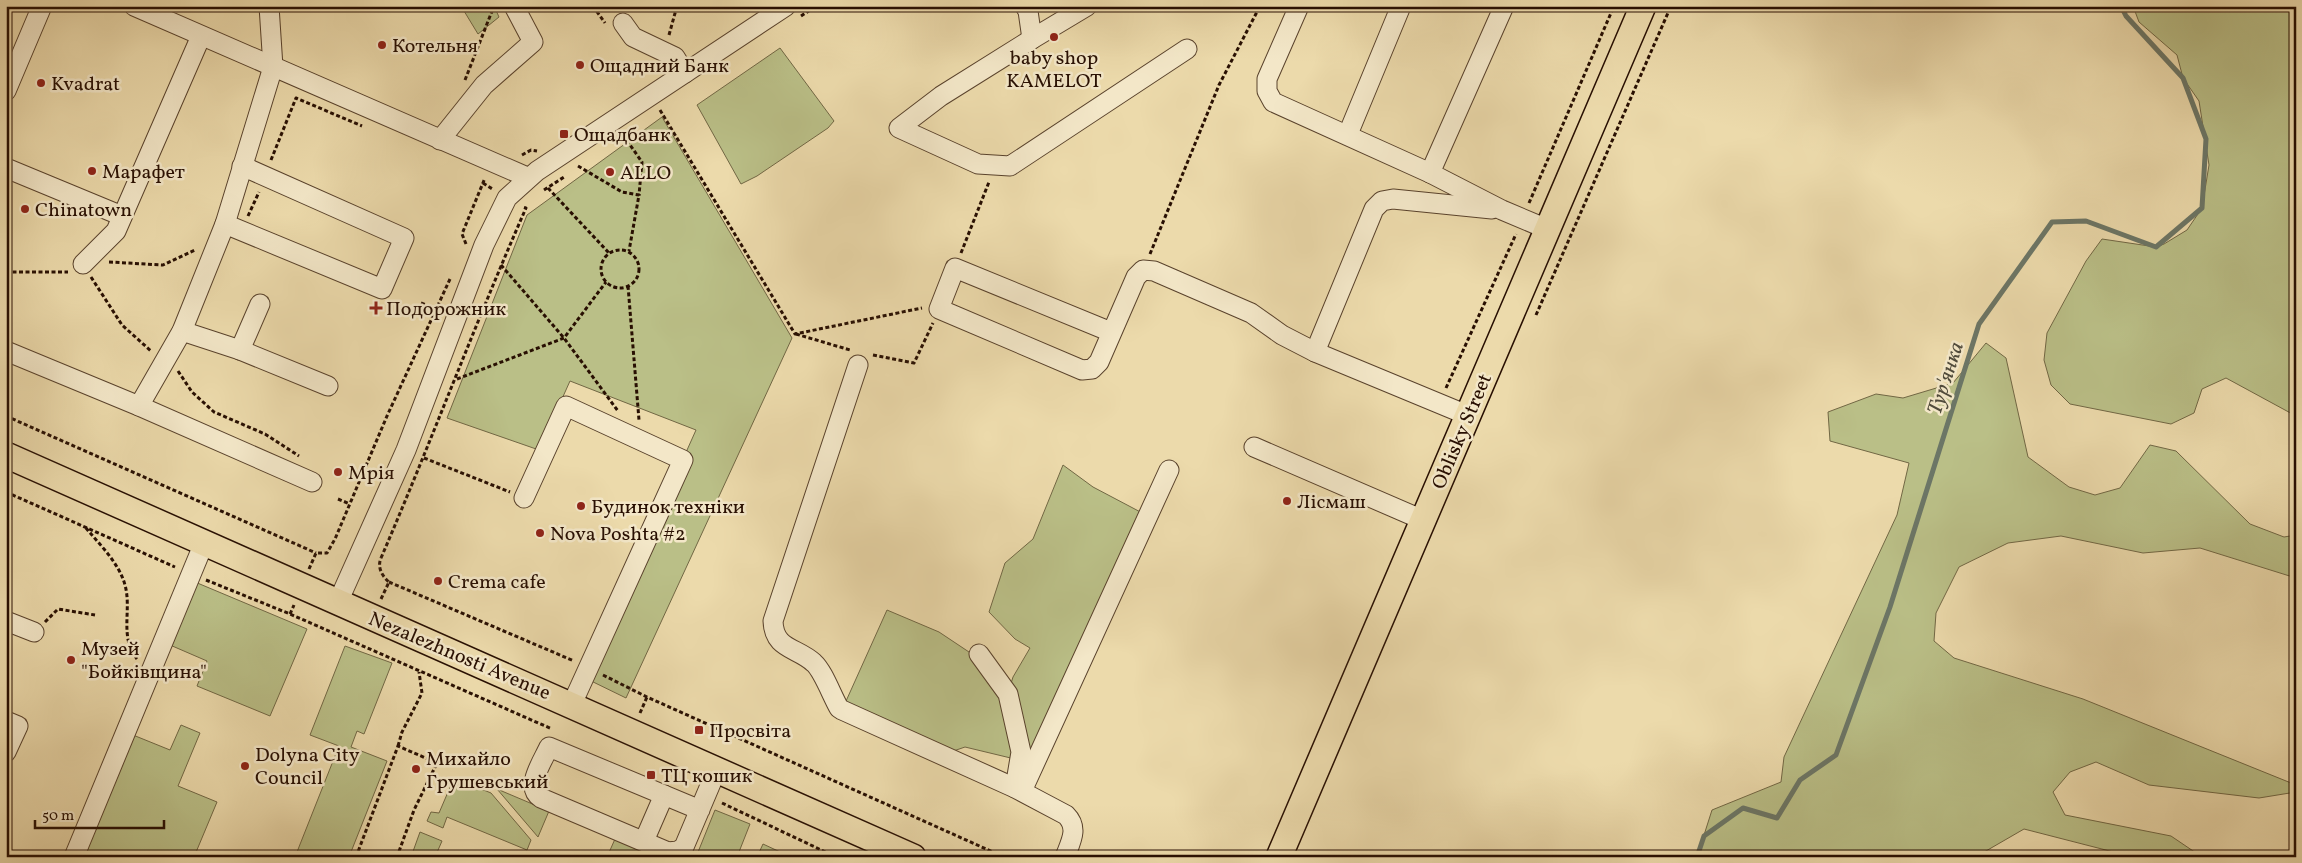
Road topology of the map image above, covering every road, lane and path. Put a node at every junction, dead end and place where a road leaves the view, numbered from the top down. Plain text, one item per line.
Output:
1 (42, 6) edge
2 (134, 6) edge
3 (269, 6) edge
4 (494, 6) edge
5 (514, 6) edge
6 (593, 6) edge
7 (677, 6) edge
8 (786, 6) edge
9 (1025, 6) edge
10 (1087, 6) edge
11 (1260, 6) edge
12 (1298, 6) edge
13 (1401, 6) edge
14 (1504, 6) edge
15 (1643, 6) edge
16 (615, 24) joint
17 (201, 36) junction
18 (1032, 39) junction
19 (1187, 49) dead end
20 (664, 52) junction
21 (273, 67) junction
22 (685, 73) junction
23 (462, 86) dead end
24 (6, 91) edge
25 (660, 109) dead end
26 (367, 128) dead end
27 (1348, 134) junction
28 (623, 135) dead end
29 (440, 140) junction
30 (995, 165) junction
31 (242, 166) junction
32 (578, 166) dead end
33 (6, 168) edge
34 (1430, 173) junction
35 (265, 176) junction
36 (527, 178) junction
37 (548, 188) dead end
38 (639, 195) junction
39 (1502, 210) junction
40 (122, 216) junction
41 (247, 218) dead end
42 (1547, 229) junction
43 (222, 232) junction
44 (629, 251) junction
45 (609, 253) junction
46 (83, 264) junction
47 (501, 265) dead end
48 (956, 268) junction
49 (1143, 270) junction
50 (6, 272) edge
51 (606, 282) junction
52 (628, 286) junction
53 (422, 302) dead end
54 (260, 304) dead end
55 (942, 304) junction
56 (436, 309) dead end
57 (182, 331) junction
58 (1111, 332) junction
59 (795, 334) junction
60 (564, 338) junction
61 (240, 350) junction
62 (6, 351) edge
63 (1315, 352) junction
64 (860, 357) junction
65 (166, 360) junction
66 (456, 380) dead end
67 (328, 386) dead end
68 (139, 406) junction
69 (6, 416) edge
70 (1467, 416) junction
71 (640, 440) junction
72 (1254, 447) dead end
73 (6, 455) edge
74 (424, 458) dead end
75 (1169, 470) dead end
76 (312, 482) joint
77 (6, 492) edge
78 (524, 498) joint
79 (338, 499) dead end
80 (350, 504) dead end
81 (1423, 520) junction
82 (86, 528) junction
83 (204, 543) junction
84 (316, 553) dead end
85 (192, 574) junction
86 (388, 582) dead end
87 (338, 602) junction
88 (96, 614) dead end
89 (6, 621) edge
90 (34, 632) joint
91 (980, 654) dead end
92 (138, 660) dead end
93 (589, 668) junction
94 (419, 672) junction
95 (572, 704) junction
96 (6, 722) edge
97 (556, 731) dead end
98 (398, 746) junction
99 (6, 752) edge
100 (717, 769) junction
101 (1019, 789) junction
102 (664, 795) junction
103 (700, 810) junction
104 (644, 841) junction
105 (74, 857) edge
106 (356, 857) edge
107 (397, 857) edge
108 (914, 857) edge
109 (1004, 857) edge
110 (1065, 857) edge
111 (1279, 857) edge

1 - 24 street
2 - 17 street
3 - 21 street
4 - 23 path
5 - 29 street
6 - 16 path
7 - 20 path
8 - 22 street
9 - 18 street
10 - 18 street
11 - 49 path
12 - 27 street
13 - 27 street
14 - 34 street
15 - 42 main road, Oblisky Street
16 - 20 street
17 - 21 street
17 - 40 street
18 - 30 street
19 - 30 street
20 - 22 street
21 - 29 street
21 - 31 street
22 - 36 street
25 - 59 path
26 - 35 path
27 - 34 street
28 - 38 path
29 - 36 street
30 - 48 path
31 - 35 street
31 - 43 street
32 - 38 path
33 - 40 street
34 - 39 street
35 - 41 path
35 - 43 street
36 - 87 street
37 - 45 path
38 - 44 path
39 - 42 street
39 - 63 street
40 - 46 street
42 - 70 main road, Oblisky Street
43 - 46 path
43 - 57 street
44 - 45 path
44 - 52 path
45 - 51 path
46 - 50 path
46 - 65 path
47 - 60 path
48 - 55 street
48 - 58 street
49 - 58 street
49 - 63 street
51 - 52 path
51 - 60 path
52 - 71 path
53 - 56 path
54 - 61 street
55 - 58 street
55 - 59 path
55 - 64 path
57 - 61 street
57 - 65 street
59 - 64 path
60 - 66 path
60 - 71 path
61 - 67 street
62 - 68 street
63 - 70 street
64 - 101 street
65 - 68 street
65 - 76 path
68 - 76 street
69 - 84 path
70 - 81 main road, Oblisky Street
71 - 78 street
71 - 93 street
72 - 81 street
73 - 83 main road, Nezalezhnosti Avenue
74 - 78 path
75 - 101 street
77 - 82 path
79 - 80 path
81 - 111 main road, Oblisky Street
82 - 85 path
82 - 92 path
83 - 85 street
83 - 87 main road, Nezalezhnosti Avenue
85 - 94 path
85 - 105 street
86 - 93 path
87 - 95 main road, Nezalezhnosti Avenue
88 - 90 path
89 - 90 street
91 - 101 street
93 - 95 street
93 - 109 path
94 - 97 path
94 - 98 path
95 - 100 main road, Nezalezhnosti Avenue
96 - 99 street
98 - 106 path
98 - 107 path
100 - 103 street
100 - 108 main road, Nezalezhnosti Avenue
101 - 110 street
102 - 103 street
102 - 104 street
102 - 104 street
103 - 104 street

